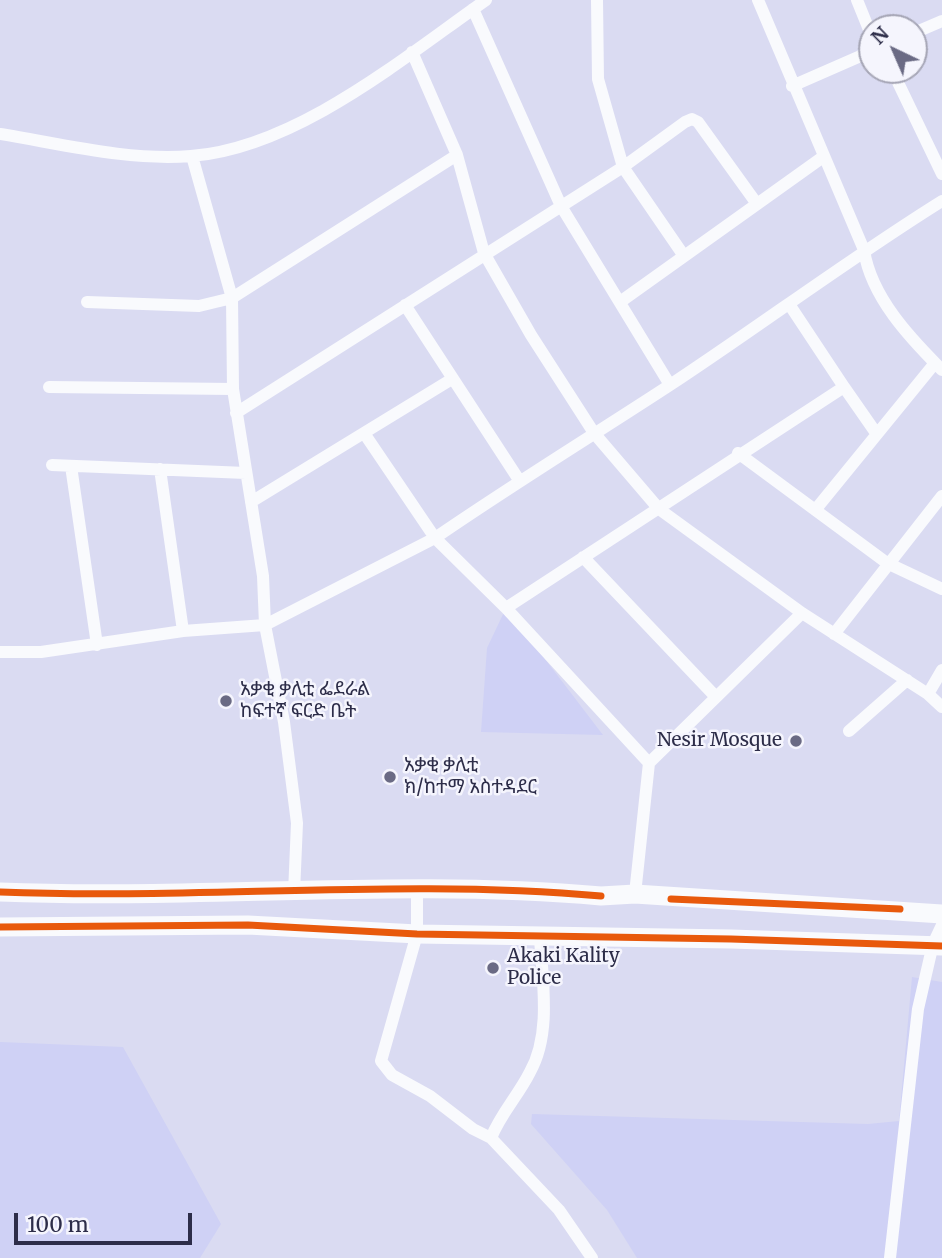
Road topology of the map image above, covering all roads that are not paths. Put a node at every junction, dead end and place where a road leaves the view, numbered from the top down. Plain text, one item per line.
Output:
1 (486, 0) edge
2 (597, 0) edge
3 (758, 0) edge
4 (473, 9) junction
5 (412, 52) junction
6 (858, 57) edge
7 (899, 84) edge
8 (792, 86) junction
9 (0, 134) edge
10 (457, 155) junction
11 (192, 156) junction
12 (823, 156) junction
13 (623, 167) junction
14 (942, 174) edge
15 (942, 201) edge
16 (757, 204) junction
17 (561, 206) junction
18 (863, 250) junction
19 (484, 253) junction
20 (684, 256) junction
21 (232, 298) junction
22 (87, 302) dead end
23 (620, 302) junction
24 (789, 304) junction
25 (405, 305) junction
26 (939, 367) edge
27 (452, 379) junction
28 (670, 385) junction
29 (49, 387) dead end
30 (844, 387) junction
31 (233, 389) junction
32 (236, 412) junction
33 (364, 433) junction
34 (594, 433) junction
35 (876, 433) junction
36 (738, 453) junction
37 (51, 466) dead end
38 (71, 466) junction
39 (160, 469) junction
40 (246, 473) junction
41 (519, 480) junction
42 (942, 496) edge
43 (251, 502) junction
44 (659, 509) junction
45 (816, 509) junction
46 (435, 538) junction
47 (583, 557) junction
48 (887, 563) junction
49 (942, 589) edge
50 (506, 607) junction
51 (802, 613) junction
52 (265, 625) junction
53 (183, 631) junction
54 (834, 634) junction
55 (97, 645) junction
56 (0, 652) edge
57 (942, 670) edge
58 (907, 680) junction
59 (928, 694) junction
60 (715, 696) junction
61 (942, 707) edge
62 (849, 731) dead end
63 (649, 763) junction
64 (417, 890) junction
65 (0, 892) edge
66 (293, 893) junction
67 (635, 894) junction
68 (942, 914) edge
69 (942, 925) edge
70 (0, 927) edge
71 (416, 934) junction
72 (540, 937) junction
73 (939, 943) edge
74 (491, 1138) junction
75 (592, 1258) edge
76 (890, 1258) edge

1 - 4 street
2 - 13 street
3 - 8 street
4 - 5 street
4 - 17 street
5 - 10 street
5 - 11 street
6 - 8 street
7 - 14 street
8 - 12 street
9 - 11 street
10 - 19 street
10 - 21 street
11 - 21 street
12 - 16 street
12 - 18 street
13 - 16 street
13 - 17 street
13 - 20 street
15 - 18 street
16 - 20 street
17 - 19 street
17 - 23 street
18 - 24 street
18 - 26 street
19 - 25 street
19 - 34 street
20 - 23 street
21 - 22 street
21 - 31 street
23 - 28 street
24 - 28 street
24 - 30 street
25 - 27 street
25 - 32 street
26 - 35 street
27 - 33 street
27 - 41 street
28 - 34 street
29 - 31 street
30 - 35 street
30 - 36 street
31 - 32 street
32 - 40 street
33 - 43 street
33 - 46 street
34 - 41 street
34 - 44 street
35 - 45 street
36 - 44 street
36 - 45 street
37 - 38 street
38 - 39 street
38 - 55 street
39 - 40 street
39 - 53 street
40 - 43 street
41 - 46 street
42 - 48 street
43 - 52 street
44 - 47 street
44 - 51 street
45 - 48 street
46 - 50 street
46 - 52 street
47 - 50 street
47 - 60 street
48 - 49 street
48 - 54 street
50 - 63 street
51 - 54 street
51 - 60 street
52 - 53 street
52 - 66 street
53 - 55 street
54 - 58 street
55 - 56 street
57 - 59 street
58 - 59 street
58 - 62 street
59 - 61 street
60 - 63 street
63 - 67 street
64 - 66 main road
64 - 67 main road
64 - 71 street
65 - 66 main road
67 - 68 main road
69 - 73 street
70 - 71 main road
71 - 72 main road
71 - 74 street
72 - 73 main road
72 - 74 street
73 - 76 street
74 - 75 street

